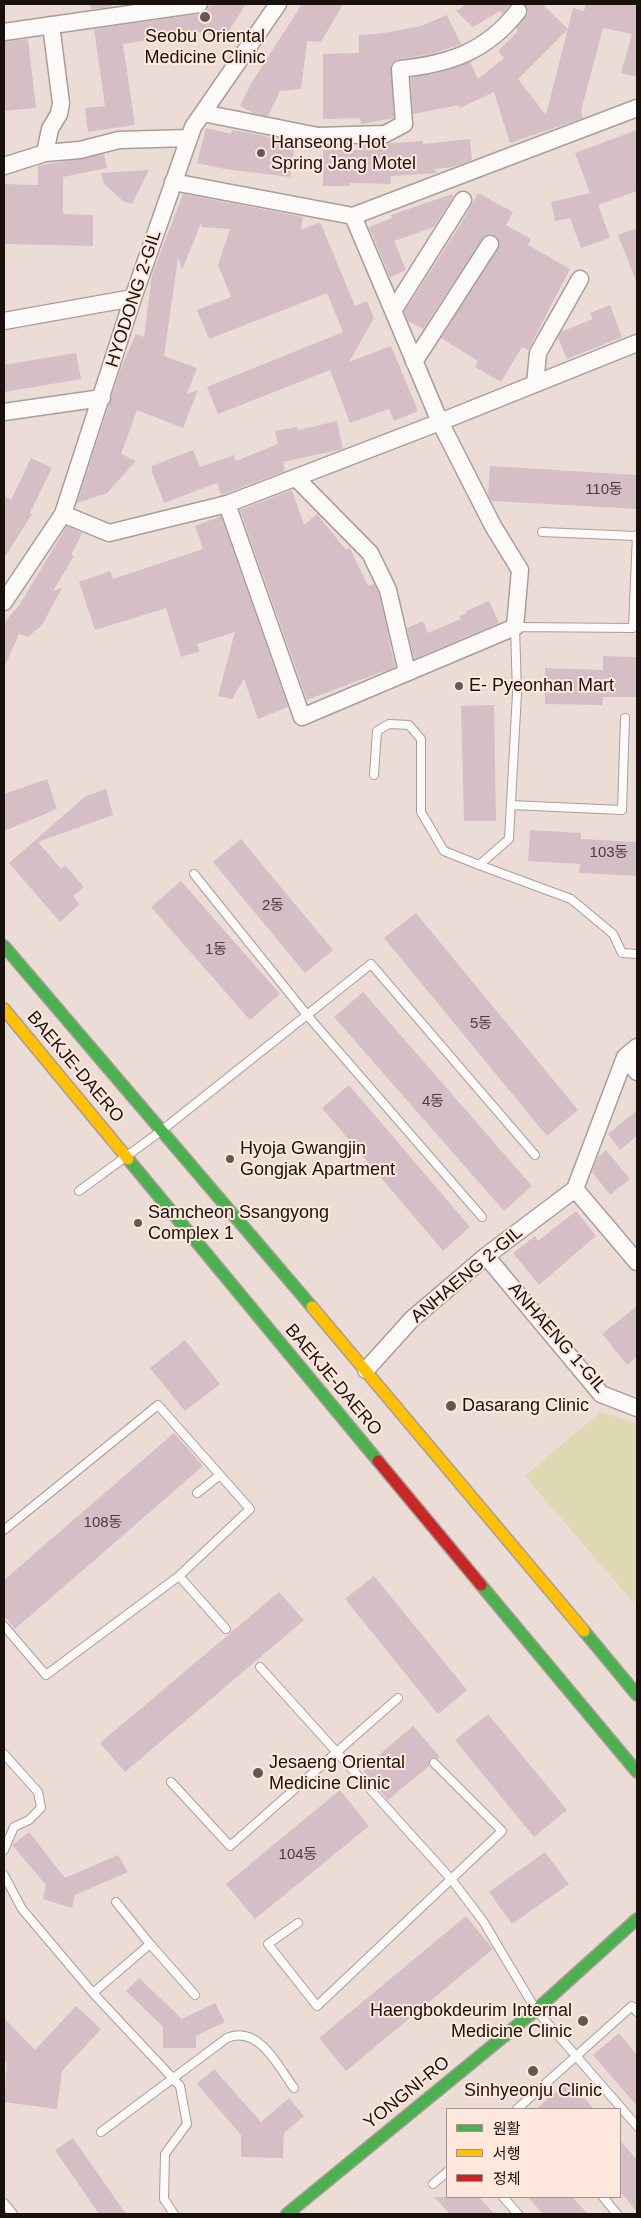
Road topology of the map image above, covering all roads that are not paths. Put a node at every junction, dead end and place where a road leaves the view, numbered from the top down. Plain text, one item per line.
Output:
1 (199, 4) edge
2 (278, 4) edge
3 (518, 11) dead end
4 (51, 24) junction
5 (4, 32) edge
6 (637, 108) edge
7 (203, 113) junction
8 (189, 138) junction
9 (44, 153) junction
10 (4, 166) edge
11 (173, 182) junction
12 (463, 200) dead end
13 (353, 216) junction
14 (490, 244) dead end
15 (580, 279) dead end
16 (133, 298) junction
17 (393, 311) junction
18 (4, 321) edge
19 (635, 348) edge
20 (414, 362) junction
21 (535, 384) junction
22 (102, 398) junction
23 (4, 412) edge
24 (440, 422) junction
25 (297, 478) junction
26 (227, 504) junction
27 (63, 514) junction
28 (542, 532) dead end
29 (637, 536) edge
30 (4, 602) edge
31 (515, 627) junction
32 (407, 672) junction
33 (625, 718) dead end
34 (374, 775) dead end
35 (511, 805) junction
36 (479, 865) junction
37 (194, 874) dead end
38 (4, 946) edge
39 (637, 954) edge
40 (4, 1008) edge
41 (307, 1015) junction
42 (631, 1052) edge
43 (637, 1072) edge
44 (161, 1131) junction
45 (535, 1155) dead end
46 (127, 1157) junction
47 (575, 1189) junction
48 (79, 1191) dead end
49 (482, 1216) dead end
50 (486, 1256) junction
51 (637, 1262) edge
52 (366, 1370) junction
53 (637, 1408) edge
54 (220, 1475) junction
55 (198, 1493) dead end
56 (4, 1530) edge
57 (179, 1576) junction
58 (4, 1626) edge
59 (226, 1629) dead end
60 (260, 1667) dead end
61 (637, 1695) edge
62 (398, 1698) dead end
63 (335, 1753) junction
64 (4, 1754) edge
65 (434, 1762) dead end
66 (637, 1772) edge
67 (170, 1782) dead end
68 (4, 1850) edge
69 (4, 1874) edge
70 (451, 1879) junction
71 (116, 1902) dead end
72 (637, 1919) edge
73 (298, 1923) dead end
74 (150, 1944) junction
75 (93, 1993) junction
76 (195, 1995) dead end
77 (536, 2010) junction
78 (637, 2012) edge
79 (577, 2055) junction
80 (174, 2079) junction
81 (294, 2088) dead end
82 (523, 2107) edge
83 (637, 2126) edge
84 (102, 2132) dead end
85 (446, 2173) edge
86 (433, 2184) dead end
87 (504, 2198) edge
88 (603, 2198) edge
89 (4, 2203) edge
90 (13, 2214) edge
91 (174, 2214) edge
92 (287, 2214) edge
93 (518, 2214) edge
94 (617, 2214) edge

1 - 4 street
2 - 7 street, HYODONG 2-GIL
3 - 7 street
4 - 5 street
4 - 9 street
6 - 13 street
7 - 8 street, HYODONG 2-GIL
8 - 9 street
8 - 11 street, HYODONG 2-GIL
9 - 10 street
11 - 13 street
11 - 16 street, HYODONG 2-GIL
12 - 17 street
13 - 17 street
14 - 20 street
15 - 21 street
16 - 18 street
16 - 22 street, HYODONG 2-GIL
17 - 20 street
19 - 21 street
20 - 24 street
21 - 24 street
22 - 23 street
22 - 27 street, HYODONG 2-GIL
24 - 25 street
24 - 31 street
25 - 26 street
25 - 32 street
26 - 27 street
26 - 32 street
27 - 30 street, HYODONG 2-GIL
28 - 29 lane
29 - 31 lane
31 - 32 street
31 - 35 lane
33 - 35 lane
34 - 36 lane
35 - 36 lane
36 - 39 lane
37 - 41 lane
38 - 44 street, BAEKJE-DAERO
40 - 46 street, BAEKJE-DAERO
41 - 44 lane
41 - 45 lane
41 - 49 lane
42 - 43 street
42 - 47 street
44 - 46 lane
44 - 52 street, BAEKJE-DAERO
46 - 48 lane
46 - 66 street, BAEKJE-DAERO
47 - 50 street, ANHAENG 2-GIL
47 - 51 street
50 - 52 street, ANHAENG 2-GIL
50 - 53 street, ANHAENG 1-GIL
52 - 61 street, BAEKJE-DAERO
54 - 55 lane
54 - 56 lane
54 - 57 lane
57 - 58 lane
57 - 59 lane
60 - 63 lane
62 - 63 lane
63 - 67 lane
63 - 70 lane
64 - 68 lane
65 - 70 lane
69 - 75 lane
70 - 73 lane
70 - 77 lane
71 - 74 lane
72 - 77 street, YONGNI-RO
74 - 75 lane
74 - 76 lane
75 - 80 lane
77 - 79 lane
77 - 92 street, YONGNI-RO
78 - 79 lane
79 - 82 lane
79 - 83 lane
80 - 81 lane
80 - 84 lane
80 - 91 lane
85 - 86 lane
87 - 93 lane
88 - 94 lane
89 - 90 lane

